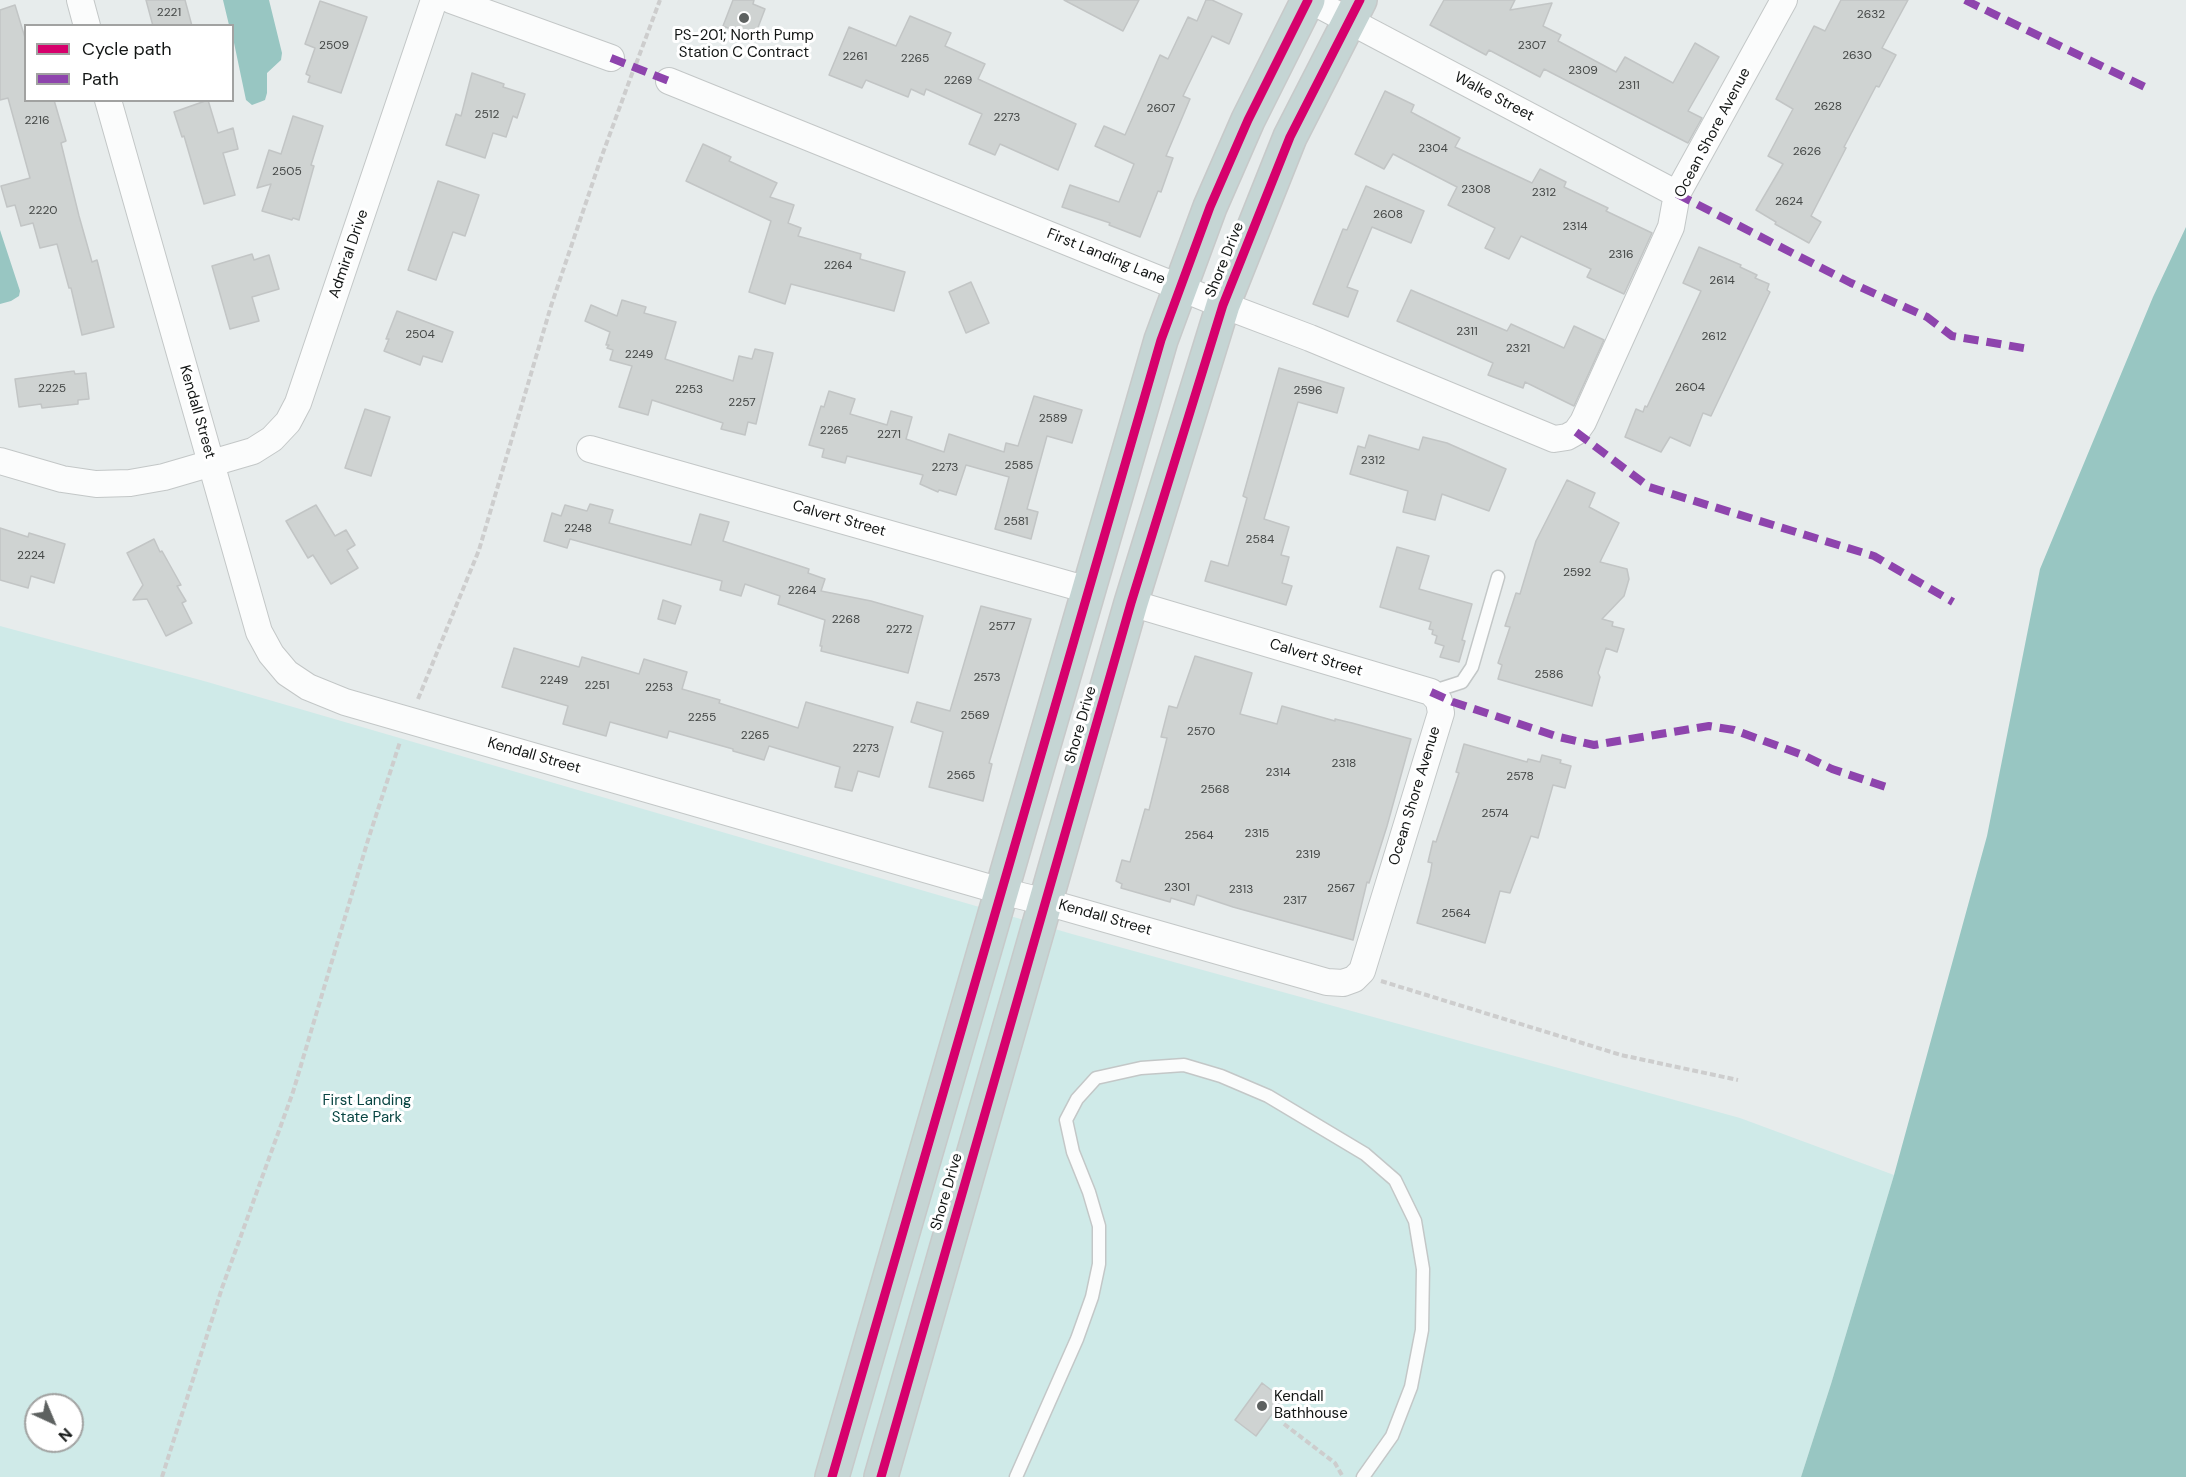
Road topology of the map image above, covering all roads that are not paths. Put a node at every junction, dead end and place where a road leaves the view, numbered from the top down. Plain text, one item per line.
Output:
1 (80, 0) edge
2 (434, 0) edge
3 (451, 0) edge
4 (1309, 0) edge
5 (1784, 0) edge
6 (1354, 10) edge
7 (86, 24) edge
8 (611, 58) dead end
9 (669, 81) dead end
10 (109, 102) edge
11 (1677, 194) junction
12 (1180, 287) junction
13 (1223, 305) junction
14 (1575, 432) joint
15 (590, 449) dead end
16 (0, 461) edge
17 (212, 463) junction
18 (1498, 577) dead end
19 (1088, 590) junction
20 (1131, 603) junction
21 (1431, 692) junction
22 (1001, 891) junction
23 (1046, 902) junction
24 (1362, 971) joint
25 (832, 1477) edge
26 (881, 1477) edge
27 (1016, 1477) edge
28 (1364, 1477) edge

1 - 7 street
2 - 17 street, Admiral Drive
3 - 8 street
4 - 6 street, Walke Street
4 - 12 highway, Shore Drive
5 - 11 street, Ocean Shore Avenue
6 - 11 street, Walke Street
6 - 13 highway, Shore Drive
9 - 12 street, First Landing Lane
10 - 17 street, Kendall Street
11 - 14 street, Ocean Shore Avenue
12 - 13 street, First Landing Lane
12 - 19 highway, Shore Drive
13 - 14 street, First Landing Lane
13 - 20 highway, Shore Drive
15 - 19 street, Calvert Street
16 - 17 street, Admiral Drive
17 - 22 street, Kendall Street
18 - 21 lane
19 - 22 highway, Shore Drive
20 - 21 street, Calvert Street
20 - 23 highway, Shore Drive
21 - 24 street, Ocean Shore Avenue
22 - 23 street, Kendall Street
22 - 25 highway, Shore Drive
23 - 24 street, Kendall Street
23 - 26 highway, Shore Drive
27 - 28 lane

